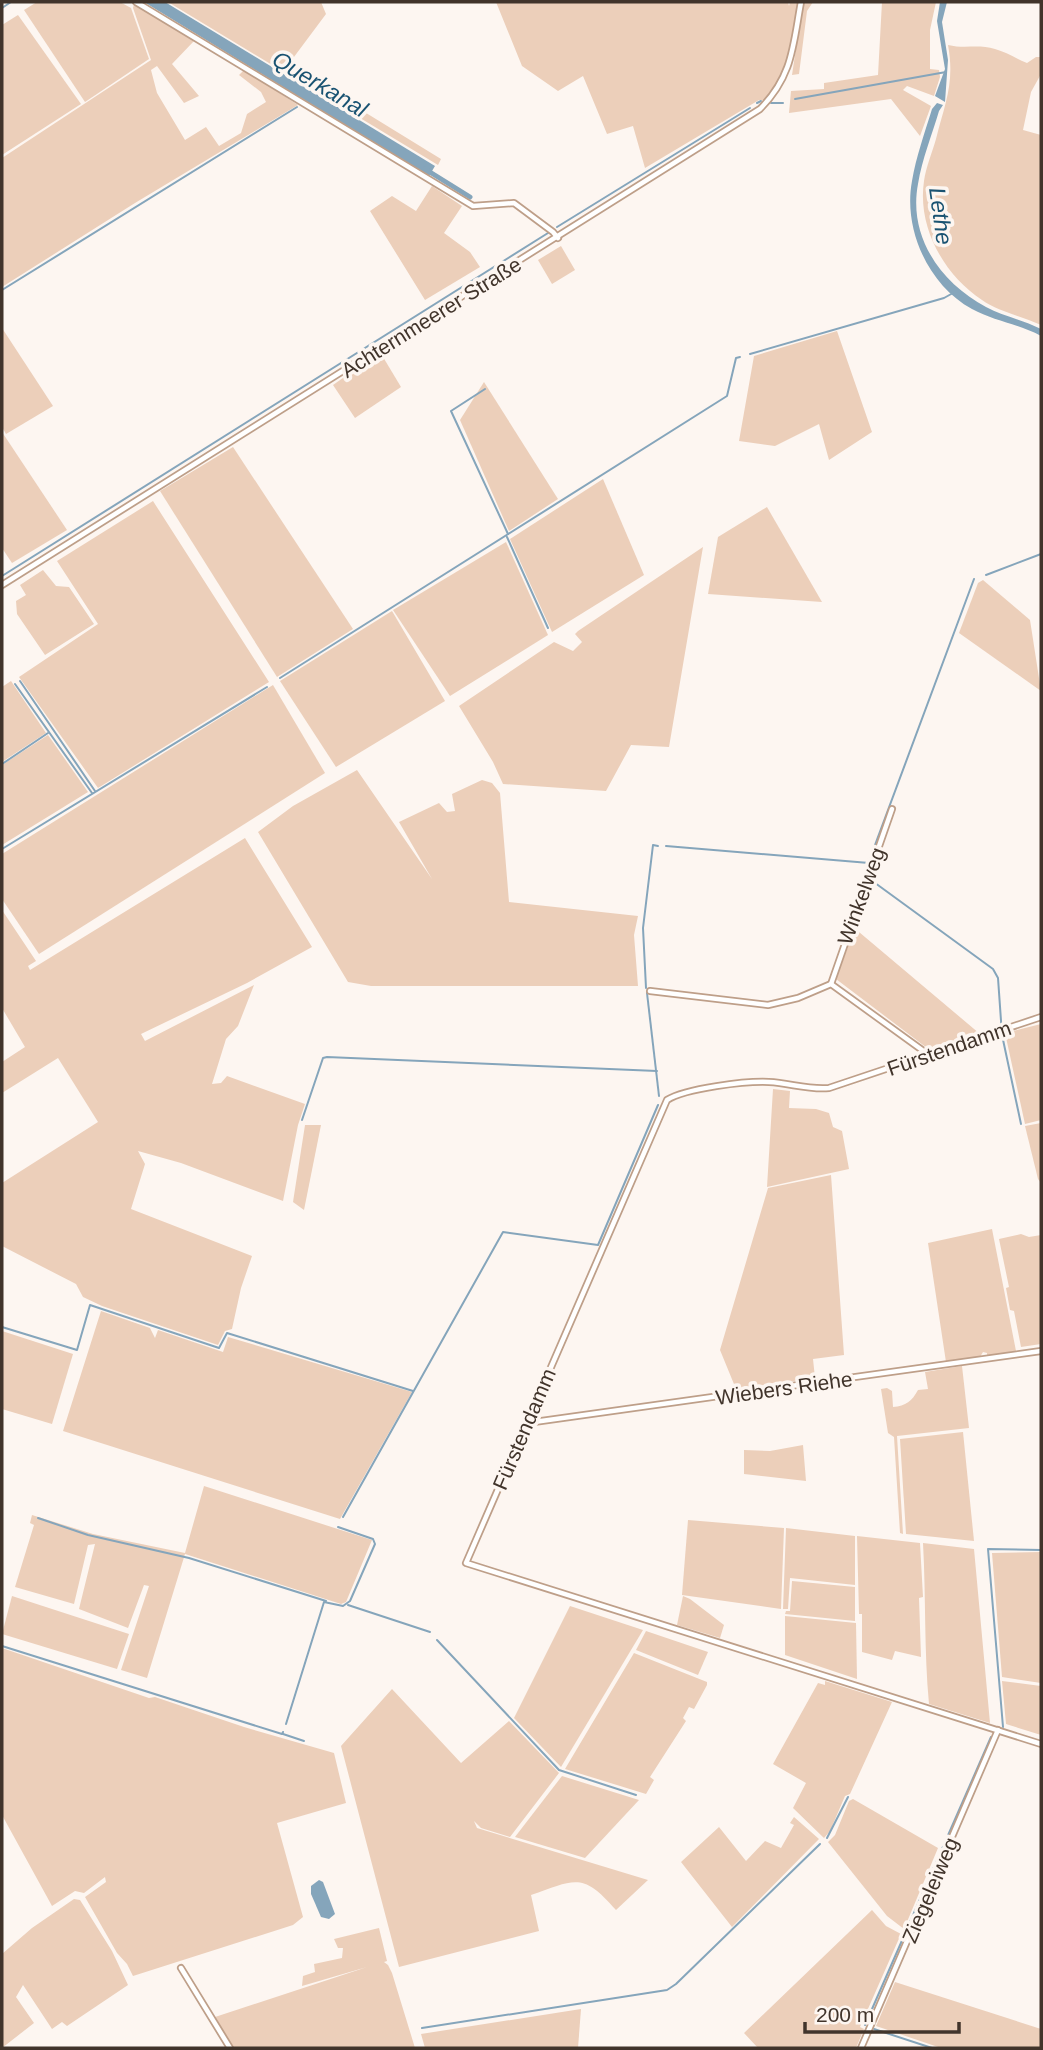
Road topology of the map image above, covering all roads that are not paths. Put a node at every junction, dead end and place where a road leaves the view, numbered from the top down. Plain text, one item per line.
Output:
1 (136, 2) edge
2 (801, 2) edge
3 (558, 237) junction
4 (2, 585) edge
5 (892, 808) dead end
6 (831, 984) junction
7 (650, 991) dead end
8 (1041, 1017) edge
9 (930, 1056) junction
10 (1041, 1351) edge
11 (527, 1423) junction
12 (998, 1730) junction
13 (1041, 1744) edge
14 (181, 1968) dead end
15 (230, 2048) edge
16 (861, 2048) edge

1 - 3 street
2 - 3 street, Achternmeerer Straße
3 - 4 street, Achternmeerer Straße
5 - 6 street, Winkelweg
6 - 7 street
6 - 9 street
8 - 9 street, Fürstendamm
9 - 11 street, Fürstendamm
10 - 11 street, Wiebers Riehe
11 - 12 street, Fürstendamm
12 - 13 street, Fürstendamm
12 - 16 street, Ziegeleiweg
14 - 15 street

